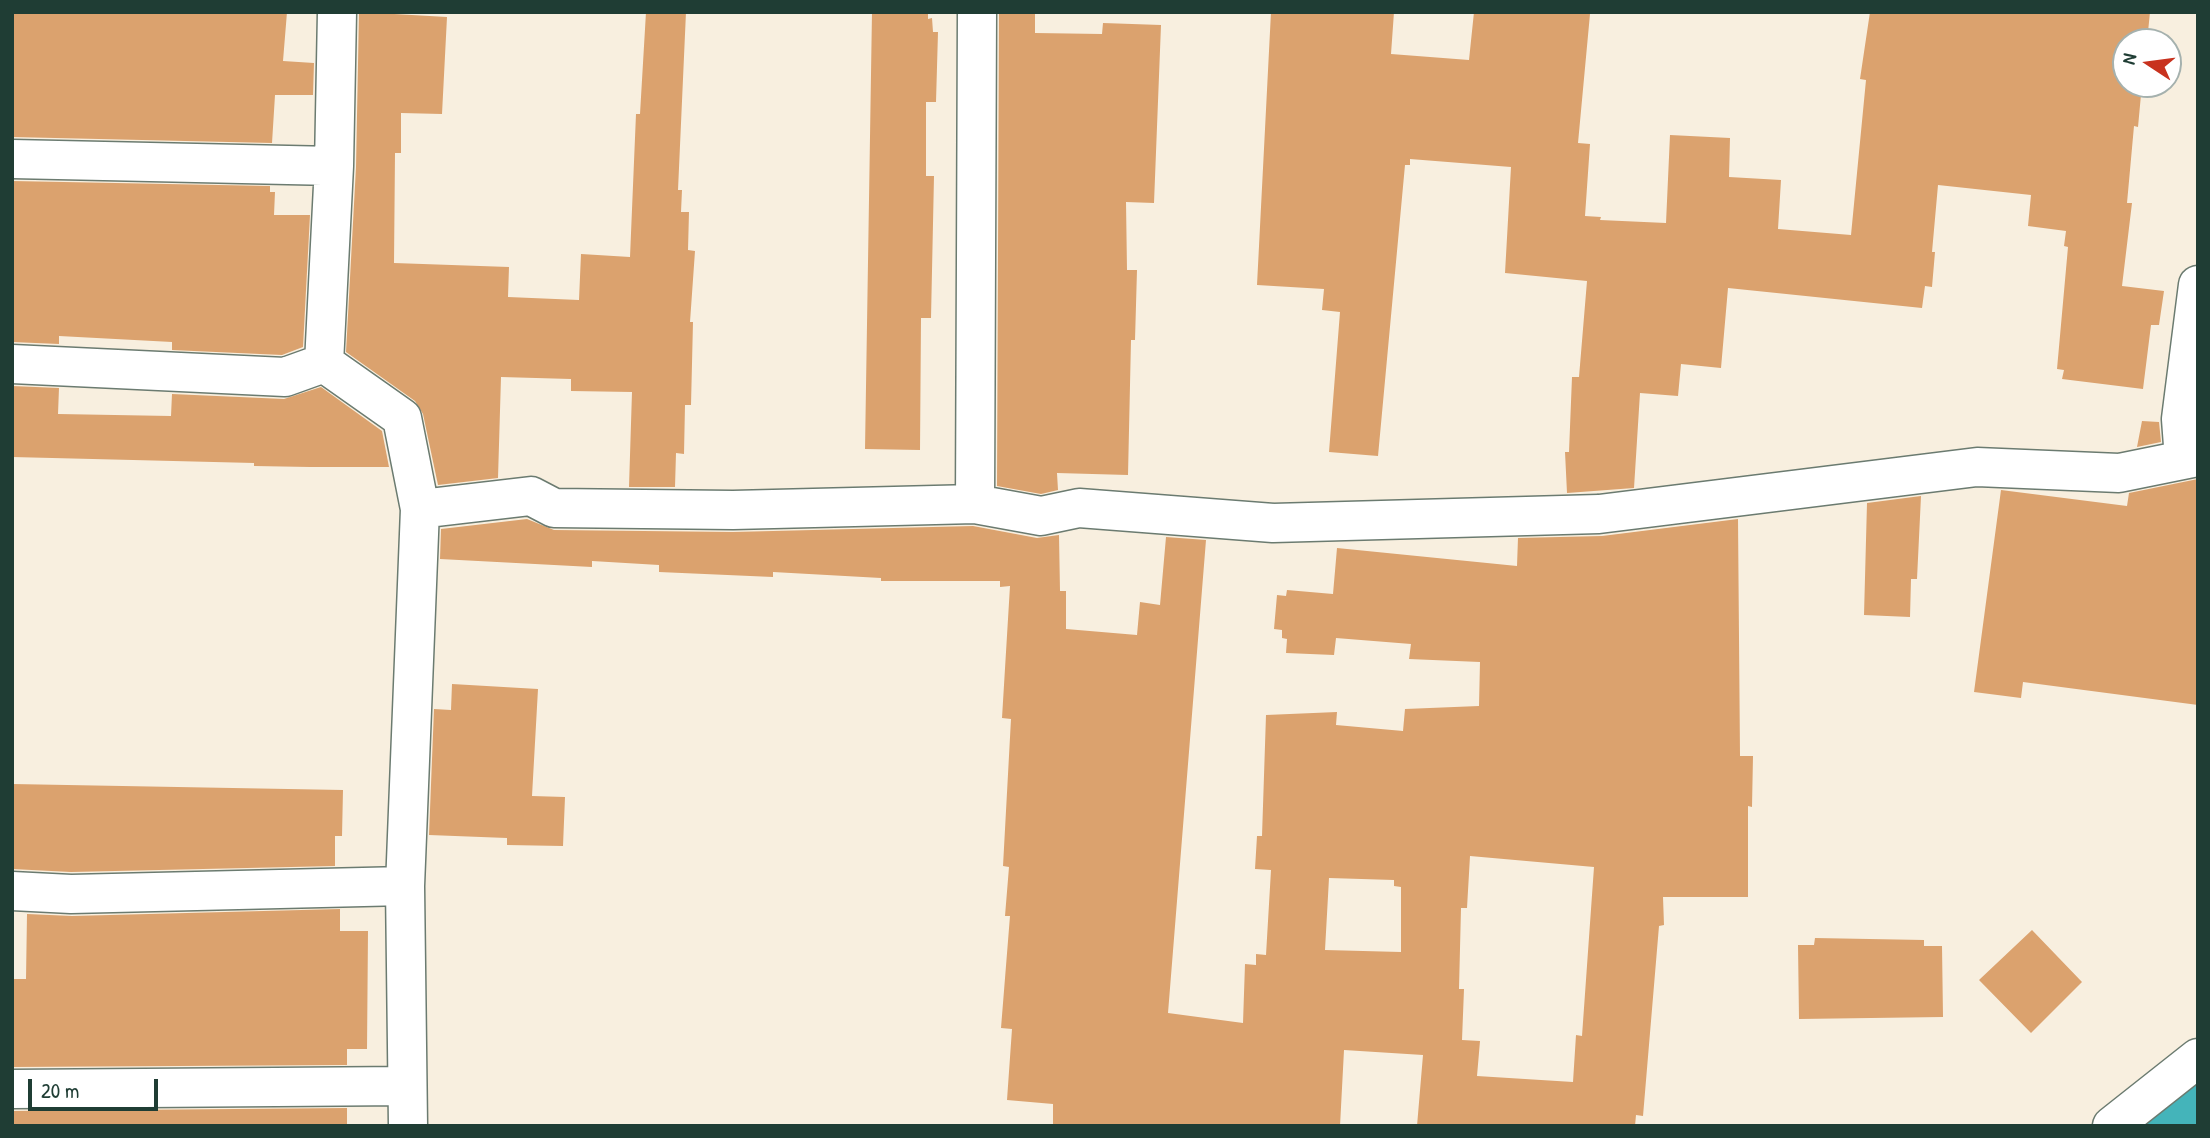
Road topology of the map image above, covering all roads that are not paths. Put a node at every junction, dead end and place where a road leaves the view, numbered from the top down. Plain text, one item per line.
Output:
1 (337, 12) edge
2 (977, 12) edge
3 (12, 159) edge
4 (334, 166) junction
5 (2198, 285) edge
6 (324, 363) junction
7 (12, 364) edge
8 (2191, 458) edge
9 (975, 504) junction
10 (420, 509) junction
11 (405, 886) junction
12 (12, 891) edge
13 (2198, 1058) edge
14 (407, 1086) junction
15 (12, 1089) edge
16 (408, 1126) edge
17 (2112, 1126) edge

1 - 4 street
2 - 9 street
3 - 4 street
4 - 6 street
5 - 8 street
6 - 7 street
6 - 10 street
8 - 9 street
9 - 10 street
10 - 11 street
11 - 12 street
11 - 14 street
13 - 17 street
14 - 15 street
14 - 16 street

